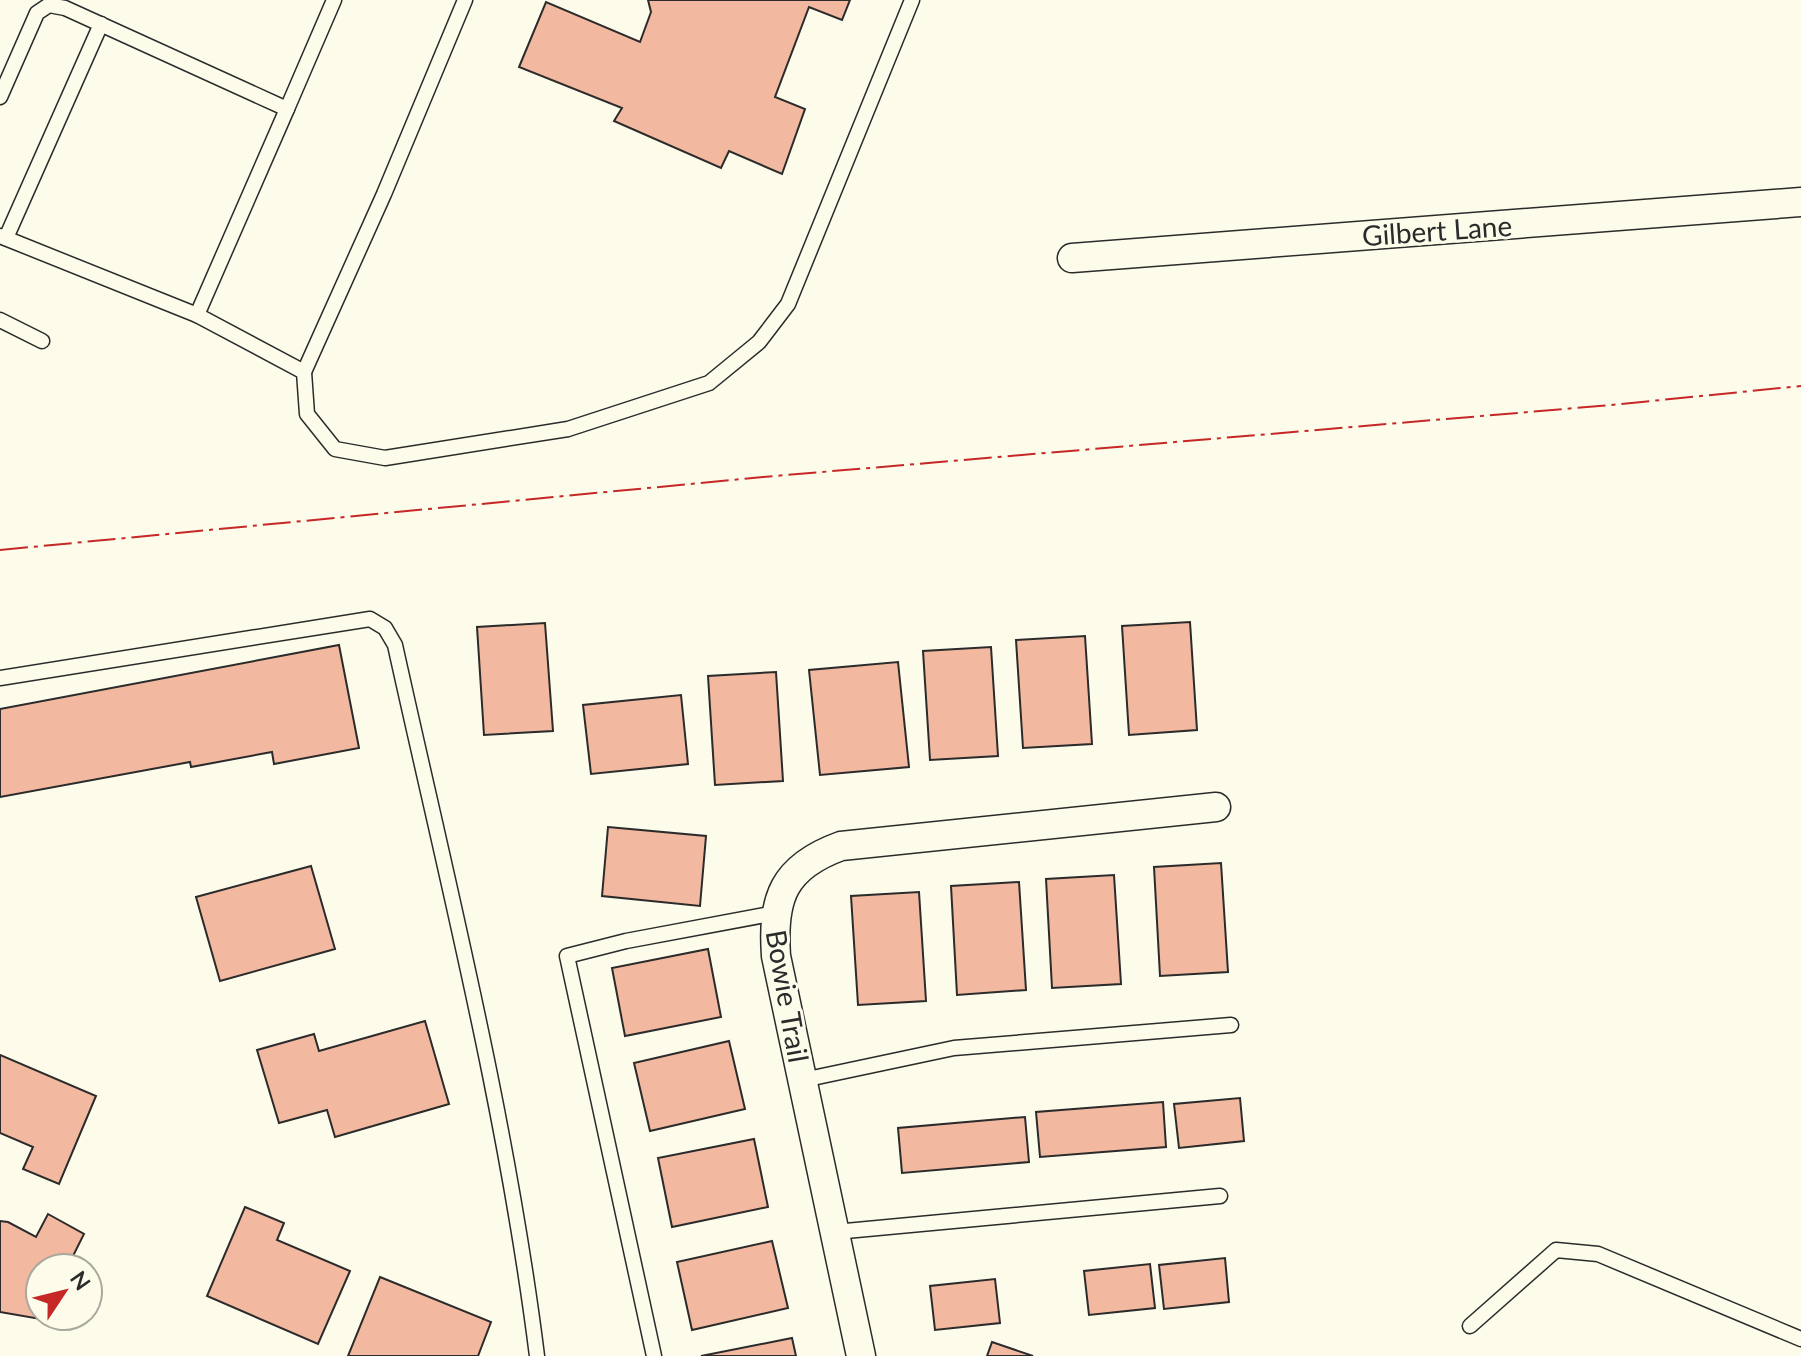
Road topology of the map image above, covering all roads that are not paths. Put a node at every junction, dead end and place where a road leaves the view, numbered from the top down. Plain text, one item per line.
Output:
1 (334, 0) edge
2 (465, 0) edge
3 (912, 0) edge
4 (67, 4) edge
5 (101, 24) junction
6 (0, 97) edge
7 (287, 109) junction
8 (1801, 202) edge
9 (3, 237) edge
10 (1072, 258) dead end
11 (197, 315) junction
12 (0, 320) edge
13 (42, 341) dead end
14 (304, 372) junction
15 (0, 678) edge
16 (1216, 807) dead end
17 (776, 913) junction
18 (1231, 1025) dead end
19 (803, 1080) junction
20 (1220, 1196) dead end
21 (835, 1232) junction
22 (1470, 1326) dead end
23 (1801, 1339) edge
24 (537, 1356) edge
25 (654, 1356) edge
26 (861, 1356) edge

1 - 7 lane
2 - 14 lane
3 - 14 lane
4 - 5 lane
4 - 6 lane
5 - 7 lane
5 - 9 lane
7 - 11 lane
8 - 10 street, Gilbert Lane
9 - 11 lane
11 - 14 lane
12 - 13 lane
15 - 24 lane
16 - 17 street, Bowie Trail
17 - 19 street, Bowie Trail
17 - 25 lane
18 - 19 lane
19 - 21 street, Bowie Trail
20 - 21 lane
21 - 26 street, Bowie Trail
22 - 23 lane

